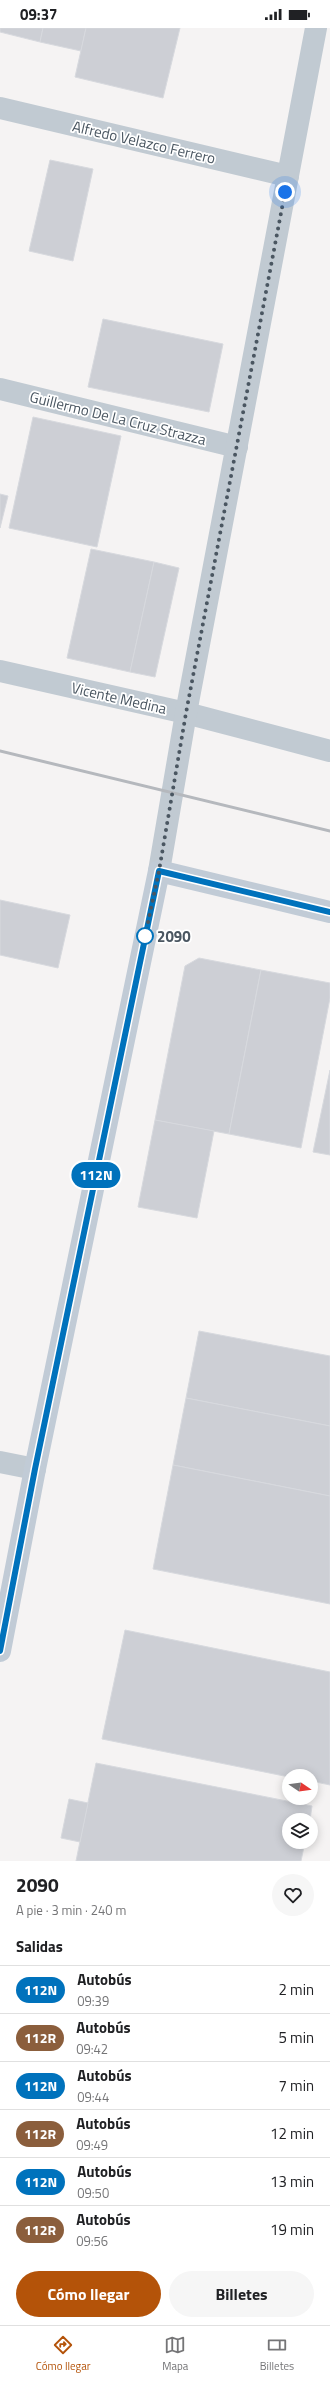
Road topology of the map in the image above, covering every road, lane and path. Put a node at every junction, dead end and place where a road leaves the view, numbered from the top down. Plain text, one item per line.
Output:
1 (316, 28) edge
2 (0, 108) edge
3 (288, 176) junction
4 (0, 389) edge
5 (237, 447) junction
6 (0, 671) edge
7 (186, 713) junction
8 (330, 751) edge
9 (159, 871) junction
10 (330, 912) edge
11 (0, 1462) edge
12 (35, 1469) junction
13 (0, 1651) edge

1 - 3 street
2 - 3 street, Alfredo Velazco Ferrero
3 - 5 street
4 - 5 street, Guillermo De La Cruz Strazza
5 - 7 street
6 - 7 street, Vicente Medina
7 - 8 street, Vicente Medina
7 - 9 street
9 - 10 main road
9 - 12 main road
11 - 12 street
12 - 13 main road

